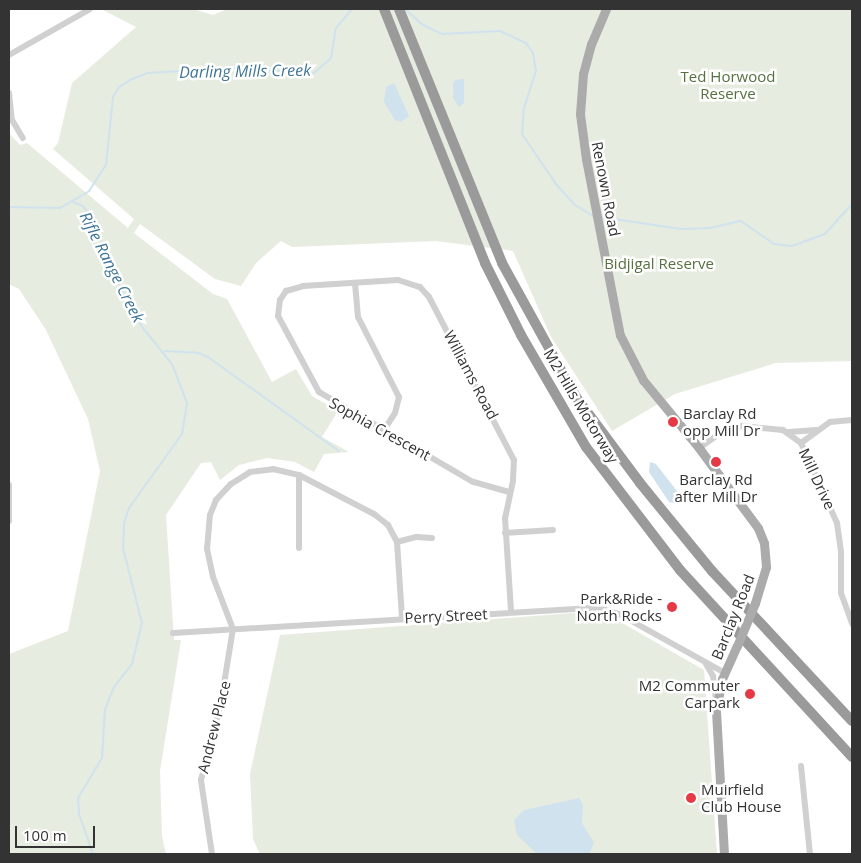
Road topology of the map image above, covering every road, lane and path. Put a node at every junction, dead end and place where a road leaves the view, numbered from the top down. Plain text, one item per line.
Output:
1 (90, 9) edge
2 (384, 9) edge
3 (399, 9) edge
4 (606, 9) edge
5 (9, 55) edge
6 (9, 94) edge
7 (22, 138) dead end
8 (355, 283) junction
9 (280, 300) joint
10 (656, 396) joint
11 (852, 420) edge
12 (819, 429) junction
13 (384, 430) junction
14 (788, 432) junction
15 (802, 443) junction
16 (699, 448) junction
17 (299, 475) junction
18 (9, 485) edge
19 (509, 492) junction
20 (9, 521) edge
21 (553, 530) dead end
22 (505, 533) junction
23 (432, 538) dead end
24 (397, 542) junction
25 (300, 548) dead end
26 (511, 612) junction
27 (402, 618) junction
28 (852, 624) edge
29 (233, 629) junction
30 (173, 634) dead end
31 (705, 663) junction
32 (725, 673) junction
33 (716, 710) junction
34 (852, 721) edge
35 (852, 757) edge
36 (801, 766) dead end
37 (212, 854) edge
38 (724, 854) edge
39 (810, 854) edge

1 - 5 street
2 - 35 highway, M2 Hills Motorway
3 - 34 highway, M2 Hills Motorway
4 - 10 main road, Renown Road
6 - 7 street
8 - 9 street, Williams Road
8 - 13 street
8 - 19 street, Williams Road
9 - 13 street, Sophia Crescent
10 - 16 main road, Barclay Road
11 - 12 street
12 - 14 street
12 - 15 street
13 - 19 street, Sophia Crescent
14 - 15 street, Mill Drive
14 - 16 street, Mill Drive
15 - 28 street, Mill Drive
16 - 32 main road, Barclay Road, bridge
17 - 24 street
17 - 25 street
17 - 29 street
18 - 20 street
19 - 22 street, Williams Road
21 - 22 street
22 - 26 street, Williams Road
23 - 24 street
24 - 27 street
26 - 27 street, Perry Street
26 - 31 street, Perry Street
27 - 29 street, Perry Street
29 - 30 street, Perry Street
29 - 37 street, Andrew Place
31 - 32 street, Perry Street
31 - 33 street
32 - 33 main road, Barclay Road
33 - 38 main road, Barclay Road
36 - 39 street

